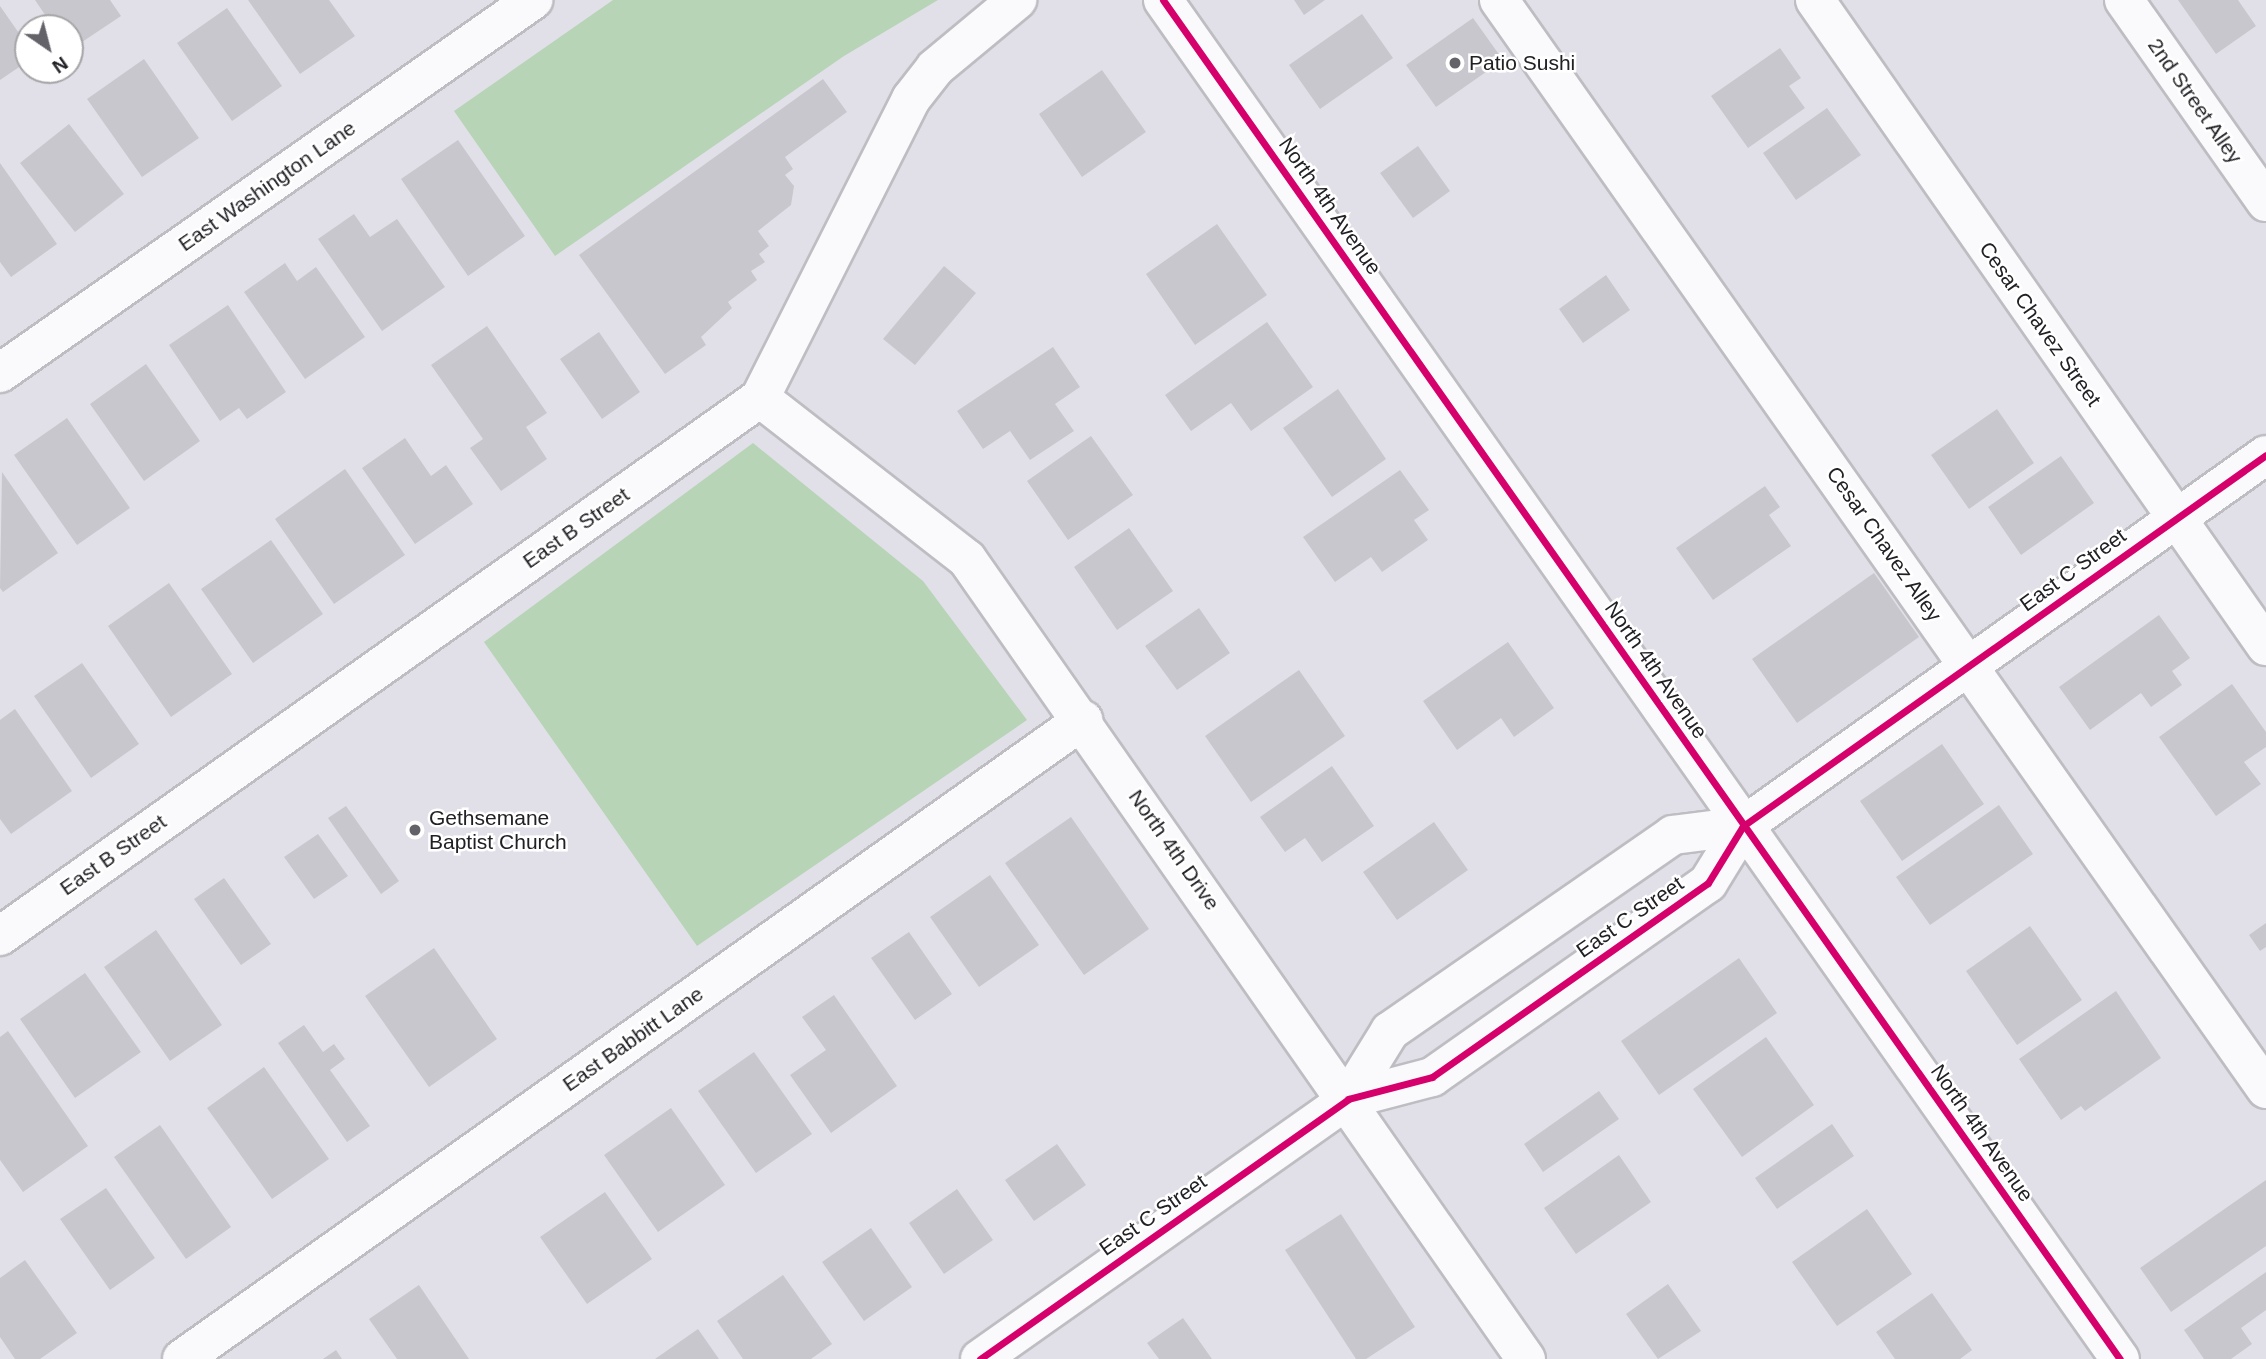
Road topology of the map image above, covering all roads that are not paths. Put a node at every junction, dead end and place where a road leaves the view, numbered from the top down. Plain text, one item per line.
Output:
1 (533, 0) edge
2 (1017, 0) edge
3 (1163, 0) edge
4 (1499, 0) edge
5 (1815, 0) edge
6 (2124, 0) edge
7 (2266, 202) edge
8 (0, 373) edge
9 (760, 398) junction
10 (2266, 455) edge
11 (2175, 518) junction
12 (2266, 646) edge
13 (1970, 666) junction
14 (1083, 720) junction
15 (1743, 826) junction
16 (0, 936) edge
17 (2266, 1088) edge
18 (1348, 1100) junction
19 (182, 1359) edge
20 (980, 1359) edge
21 (1526, 1359) edge
22 (2120, 1359) edge

1 - 8 street, East Washington Lane
2 - 9 street, East B Street
3 - 15 street, North 4th Avenue
4 - 13 street, Cesar Chavez Alley
5 - 11 street, Cesar Chavez Street
6 - 7 street, 2nd Street Alley
9 - 14 street, North 4th Drive
9 - 16 street, East B Street
10 - 11 street, East C Street
11 - 12 street, Cesar Chavez Street
11 - 13 street, East C Street
13 - 15 street, East C Street
13 - 17 street, Cesar Chavez Alley
14 - 18 street, North 4th Drive
14 - 19 street, East Babbitt Lane
15 - 18 street, East C Street
15 - 18 street, East C Street
15 - 22 street, North 4th Avenue
18 - 20 street, East C Street
18 - 21 street, North 4th Drive

